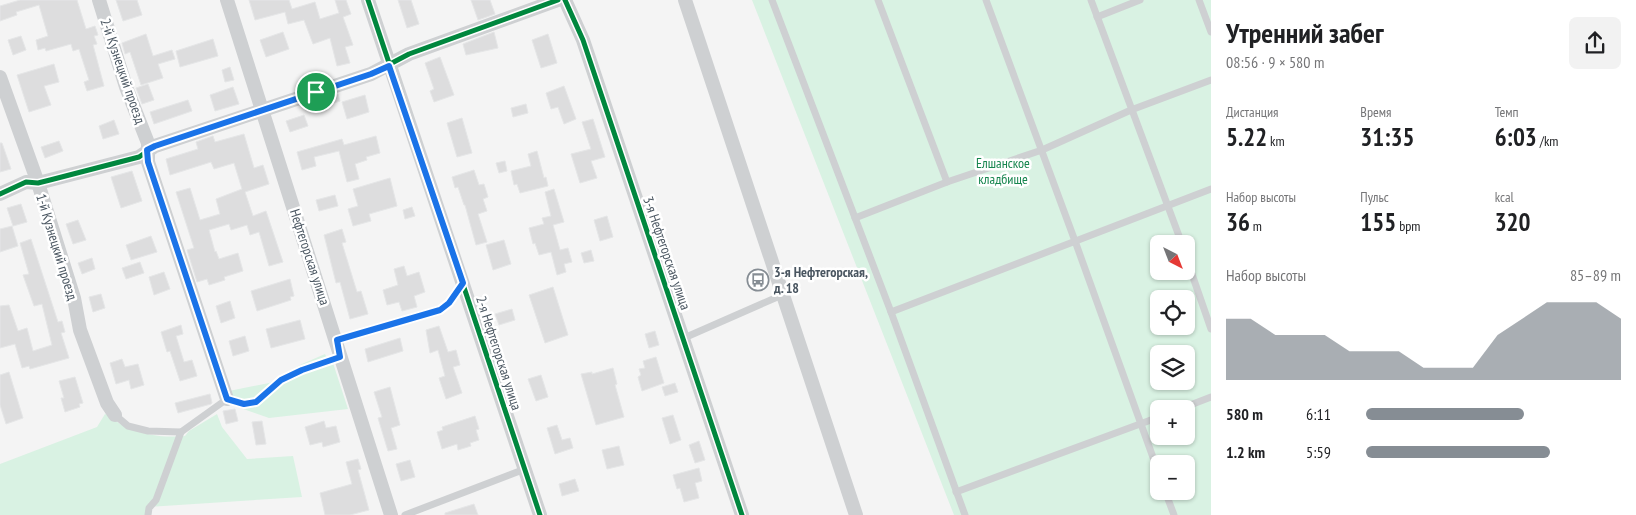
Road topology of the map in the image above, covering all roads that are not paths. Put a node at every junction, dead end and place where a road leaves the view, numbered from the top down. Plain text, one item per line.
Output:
1 (99, 0) edge
2 (227, 0) edge
3 (368, 0) edge
4 (558, 0) edge
5 (565, 0) edge
6 (685, 0) edge
7 (772, 0) edge
8 (878, 0) edge
9 (986, 0) edge
10 (1091, 0) edge
11 (1140, 0) edge
12 (1200, 0) edge
13 (1097, 17) junction
14 (1211, 32) edge
15 (389, 66) junction
16 (0, 77) edge
17 (1211, 80) edge
18 (262, 110) junction
19 (1131, 110) junction
20 (147, 150) junction
21 (1042, 150) junction
22 (947, 182) junction
23 (38, 183) junction
24 (1211, 189) edge
25 (0, 194) edge
26 (1168, 206) junction
27 (854, 218) junction
28 (1179, 235) edge
29 (1075, 241) junction
30 (1194, 280) edge
31 (463, 283) junction
32 (782, 295) junction
33 (891, 312) junction
34 (1211, 329) edge
35 (684, 338) junction
36 (337, 340) junction
37 (340, 357) junction
38 (1211, 397) edge
39 (227, 399) junction
40 (1195, 403) edge
41 (115, 415) joint
42 (1150, 420) edge
43 (1140, 424) junction
44 (181, 432) junction
45 (1152, 455) edge
46 (525, 469) junction
47 (956, 492) junction
48 (1168, 500) edge
49 (148, 515) edge
50 (392, 515) edge
51 (405, 515) edge
52 (540, 515) edge
53 (742, 515) edge
54 (856, 515) edge
55 (965, 515) edge
56 (1174, 515) edge

1 - 20 street, 2-й Кузнецкий проезд
2 - 18 street, Нефтегорская улица
3 - 15 street, 2-я Нефтегорская улица
4 - 15 street
5 - 35 street, 3-я Нефтегорская улица
6 - 32 street
7 - 27 lane
8 - 22 lane
9 - 21 lane
10 - 13 lane
11 - 13 lane
12 - 14 lane
13 - 19 lane
15 - 18 street
15 - 31 street, 2-я Нефтегорская улица
16 - 23 street, 1-й Кузнецкий проезд
17 - 19 lane
18 - 20 street
18 - 36 street, Нефтегорская улица
19 - 21 lane
19 - 26 lane
20 - 23 street
20 - 39 street, 2-й Кузнецкий проезд
21 - 22 lane
21 - 29 lane
22 - 27 lane
23 - 25 street
23 - 41 street, 1-й Кузнецкий проезд
24 - 26 lane
26 - 28 lane
26 - 29 lane
27 - 33 lane
29 - 33 lane
29 - 43 lane
30 - 34 lane
31 - 36 lane
31 - 46 street, 2-я Нефтегорская улица
32 - 35 lane
32 - 54 street
33 - 47 lane
35 - 53 street, 3-я Нефтегорская улица
36 - 37 street, Нефтегорская улица
37 - 39 lane
37 - 50 street, Нефтегорская улица
38 - 40 lane
39 - 44 lane
41 - 44 lane
42 - 43 lane
43 - 45 lane
43 - 47 lane
44 - 49 lane
46 - 51 lane
46 - 52 street, 2-я Нефтегорская улица
47 - 55 lane
48 - 56 lane

